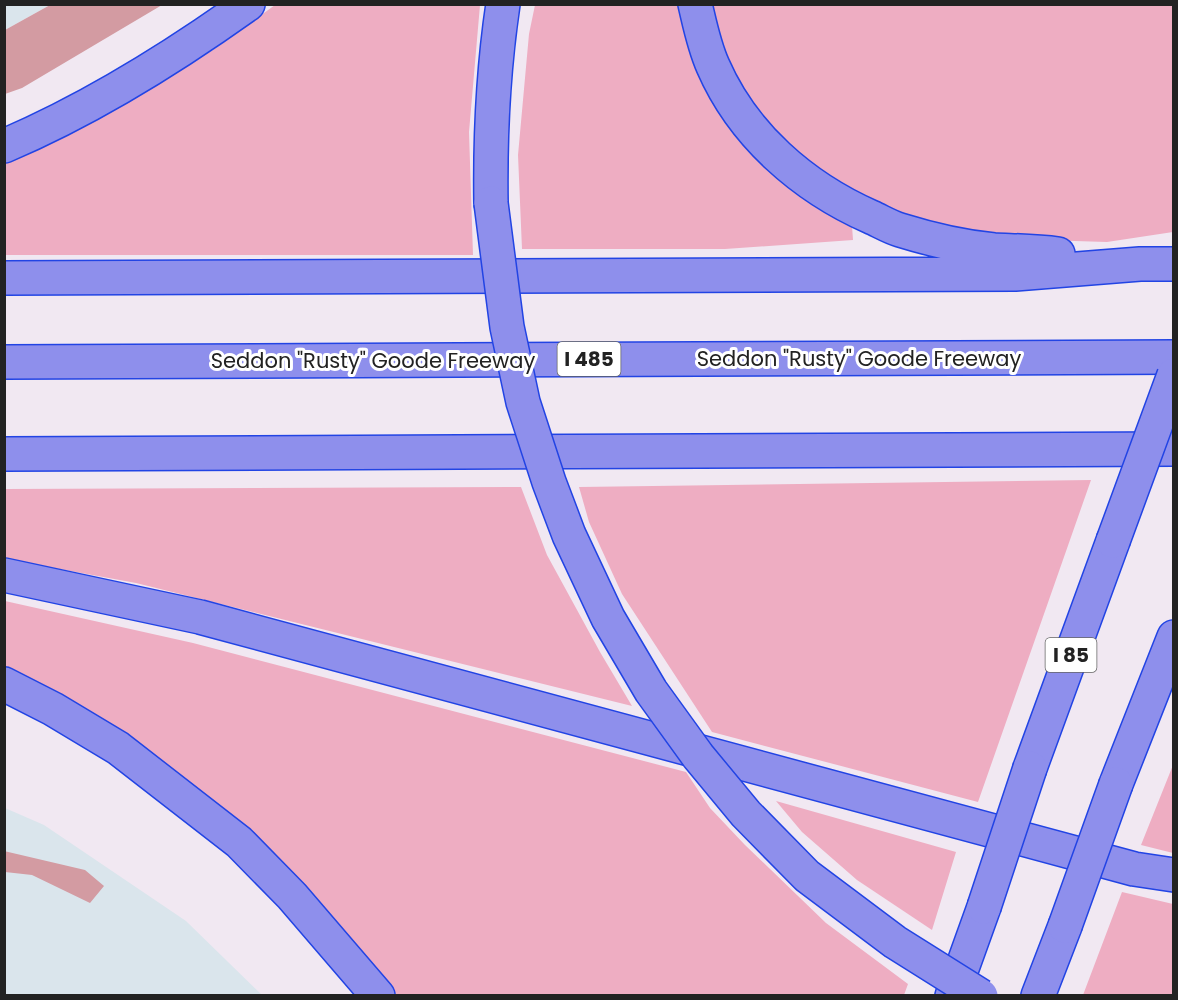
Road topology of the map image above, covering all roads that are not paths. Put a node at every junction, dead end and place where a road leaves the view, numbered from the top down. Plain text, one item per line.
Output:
1 (248, 4) edge
2 (503, 4) edge
3 (695, 4) edge
4 (4, 146) edge
5 (1140, 264) junction
6 (1173, 264) edge
7 (4, 278) edge
8 (1173, 357) edge
9 (4, 362) edge
10 (1173, 375) edge
11 (1173, 449) edge
12 (4, 454) edge
13 (4, 575) edge
14 (1173, 637) edge
15 (4, 684) edge
16 (1173, 875) edge
17 (378, 996) edge
18 (952, 996) edge
19 (981, 996) edge
20 (1038, 996) edge

1 - 4 highway
2 - 19 highway, bridge
3 - 5 highway
5 - 6 highway
5 - 7 highway
8 - 9 highway, Seddon "Rusty" Goode Freeway / I 485
10 - 18 highway, I 85, bridge
11 - 12 highway
13 - 16 highway
14 - 20 highway, bridge
15 - 17 highway

